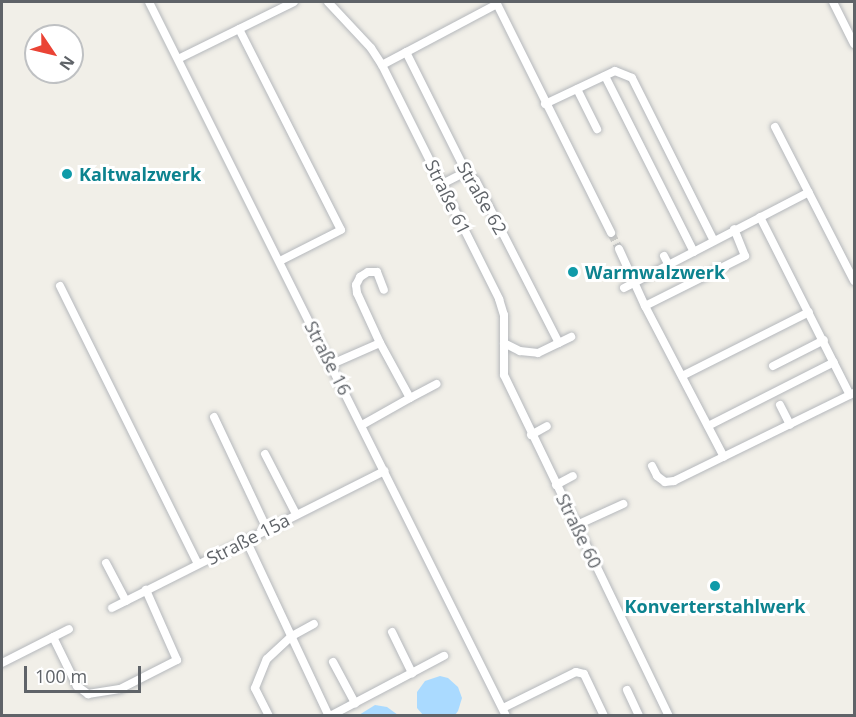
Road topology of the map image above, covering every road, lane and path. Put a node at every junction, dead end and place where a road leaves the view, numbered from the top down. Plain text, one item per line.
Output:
1 (149, 2) edge
2 (294, 2) edge
3 (328, 2) edge
4 (833, 2) edge
5 (496, 3) edge
6 (239, 29) junction
7 (855, 44) edge
8 (406, 52) junction
9 (178, 59) junction
10 (382, 65) junction
11 (605, 76) junction
12 (577, 89) junction
13 (545, 104) junction
14 (776, 127) dead end
15 (597, 129) dead end
16 (466, 172) junction
17 (442, 184) junction
18 (809, 192) junction
19 (760, 217) junction
20 (734, 229) junction
21 (611, 233) tunnel mouth
22 (714, 241) junction
23 (619, 249) tunnel mouth
24 (694, 252) junction
25 (664, 256) dead end
26 (280, 261) junction
27 (669, 266) junction
28 (855, 281) edge
29 (634, 283) junction
30 (60, 286) dead end
31 (624, 288) dead end
32 (384, 290) dead end
33 (645, 306) junction
34 (809, 312) junction
35 (571, 337) dead end
36 (824, 340) junction
37 (380, 343) junction
38 (504, 343) junction
39 (559, 343) junction
40 (834, 362) junction
41 (332, 364) junction
42 (773, 366) dead end
43 (681, 376) junction
44 (436, 384) dead end
45 (852, 394) edge
46 (410, 398) junction
47 (780, 405) dead end
48 (214, 417) dead end
49 (362, 425) junction
50 (790, 425) junction
51 (547, 426) dead end
52 (708, 426) junction
53 (531, 435) junction
54 (265, 454) dead end
55 (724, 457) junction
56 (652, 466) dead end
57 (384, 471) junction
58 (573, 476) dead end
59 (556, 485) junction
60 (623, 504) dead end
61 (296, 514) junction
62 (577, 525) junction
63 (267, 529) junction
64 (246, 540) junction
65 (106, 563) dead end
66 (198, 564) junction
67 (146, 590) junction
68 (126, 601) junction
69 (112, 608) dead end
70 (314, 624) dead end
71 (69, 629) dead end
72 (393, 632) dead end
73 (292, 636) junction
74 (53, 637) junction
75 (444, 656) dead end
76 (333, 662) dead end
77 (2, 663) edge
78 (412, 673) junction
79 (627, 690) dead end
80 (355, 703) junction
81 (504, 712) edge
82 (269, 716) edge
83 (330, 716) edge
84 (604, 716) edge
85 (639, 716) edge
86 (669, 716) edge

1 - 9 street, Straße 16
2 - 6 street
3 - 10 street, Straße 61
4 - 7 street
5 - 8 street
5 - 13 street
6 - 9 street
6 - 26 street
8 - 10 street
8 - 16 street, Straße 62
9 - 26 street, Straße 16
10 - 17 street, Straße 61
11 - 12 street
11 - 22 street
11 - 24 street
12 - 13 street
12 - 15 street
13 - 21 street
14 - 18 street
16 - 17 street
16 - 39 street, Straße 62
17 - 38 street, Straße 61
18 - 19 street
18 - 28 street
19 - 20 street
19 - 34 street
20 - 22 street
20 - 33 street
22 - 24 street
23 - 29 street
24 - 27 street
25 - 27 street
26 - 41 street, Straße 16
27 - 29 street
29 - 31 street
29 - 33 street
30 - 66 street
32 - 37 street
33 - 43 street
34 - 36 street
34 - 43 street
35 - 39 street
36 - 40 street
36 - 42 street
37 - 41 street
37 - 46 street
38 - 39 street
38 - 53 street, Straße 60
40 - 45 street
40 - 52 street
41 - 49 street, Straße 16
43 - 52 street
44 - 46 street
45 - 50 street
46 - 49 street
47 - 50 street
48 - 63 street
49 - 57 street, Straße 16
50 - 55 street
51 - 53 street
52 - 55 street
53 - 59 street, Straße 60
54 - 61 street
55 - 56 street
57 - 61 street, Straße 15a
57 - 81 street, Straße 16
58 - 59 street
59 - 62 street, Straße 60
60 - 62 street
61 - 63 street, Straße 15a
62 - 86 street, Straße 60
63 - 64 street, Straße 15a
64 - 66 street, Straße 15a
64 - 73 street
65 - 68 street
66 - 67 street, Straße 15a
67 - 68 street, Straße 15a
67 - 74 street
68 - 69 street, Straße 15a
70 - 73 street
71 - 74 street
72 - 78 street
73 - 82 street
73 - 83 street
74 - 77 street
75 - 78 street
76 - 80 street
78 - 80 street
79 - 85 street
80 - 83 street
81 - 84 street

